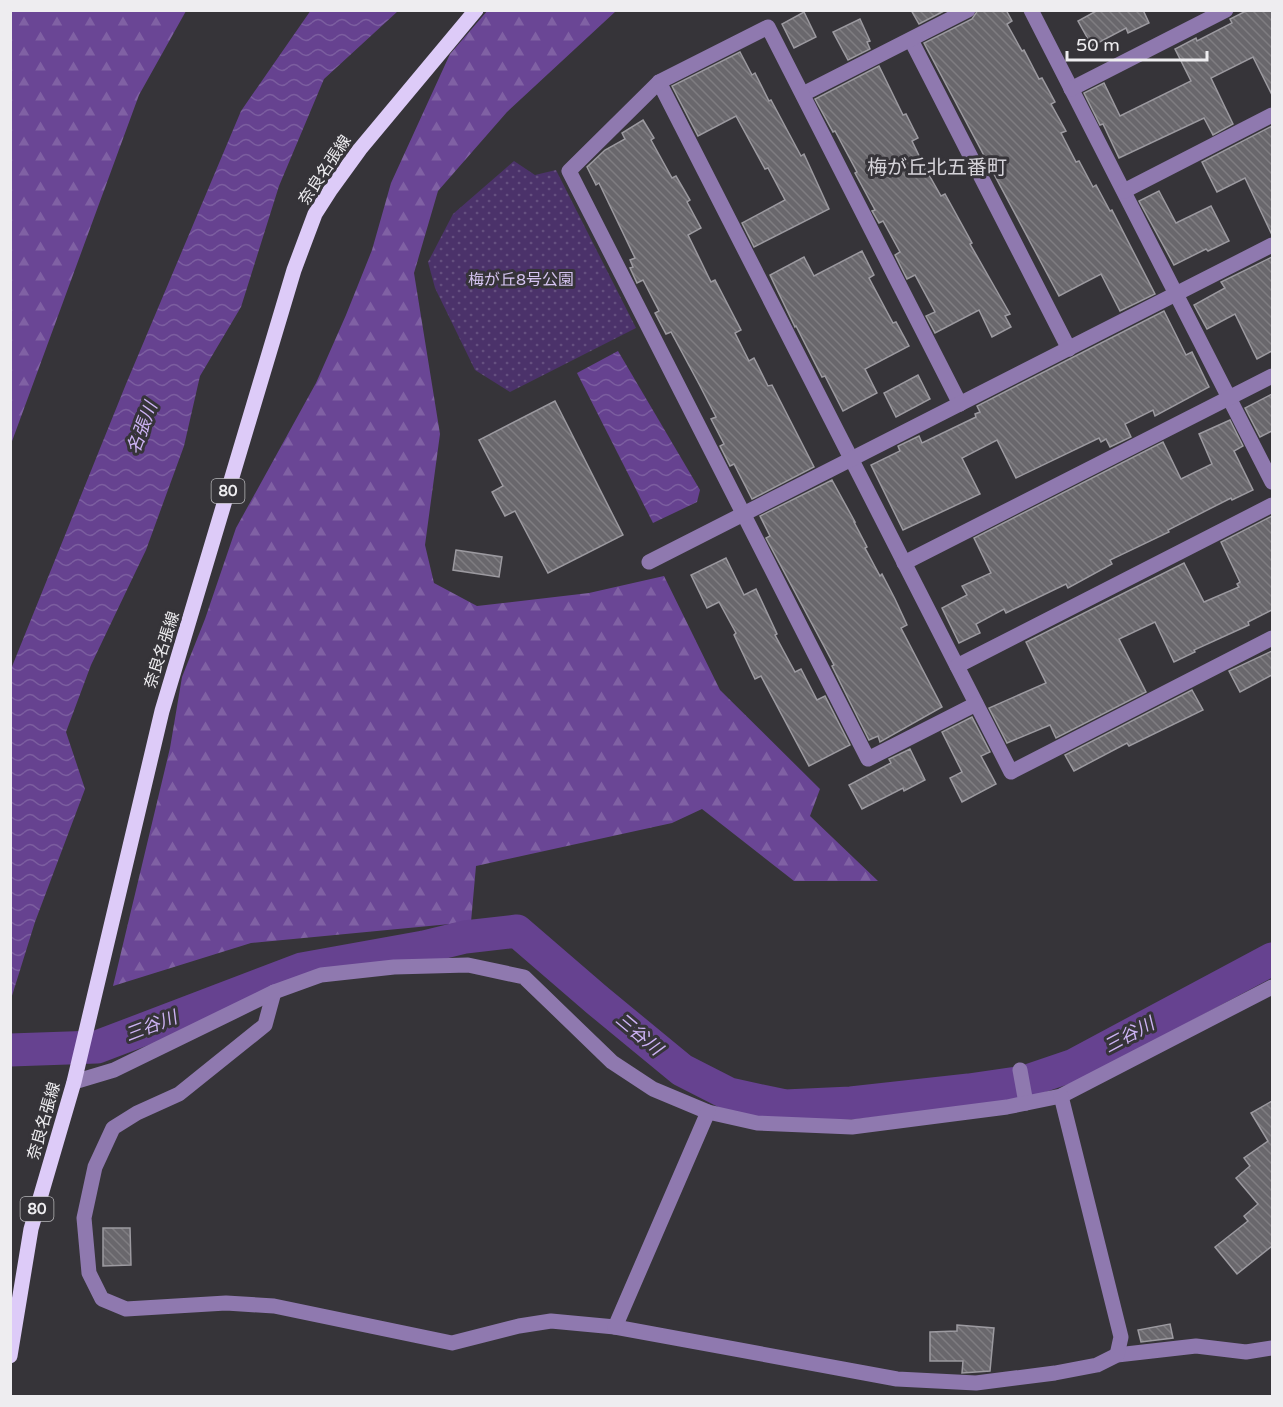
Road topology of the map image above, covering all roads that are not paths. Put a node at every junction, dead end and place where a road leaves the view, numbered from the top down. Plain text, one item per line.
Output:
1 (476, 10) edge
2 (968, 10) edge
3 (1031, 10) edge
4 (1226, 10) edge
5 (911, 40) junction
6 (659, 82) junction
7 (1071, 89) junction
8 (803, 94) junction
9 (1272, 114) edge
10 (1124, 190) junction
11 (1272, 245) edge
12 (1176, 294) junction
13 (1069, 349) junction
14 (1272, 376) edge
15 (1229, 398) junction
16 (960, 404) junction
17 (852, 459) junction
18 (1272, 482) edge
19 (1272, 505) edge
20 (742, 514) junction
21 (649, 562) dead end
22 (904, 563) junction
23 (1272, 638) edge
24 (957, 666) junction
25 (976, 704) junction
26 (1272, 987) edge
27 (274, 993) junction
28 (1020, 1072) dead end
29 (74, 1082) junction
30 (1061, 1096) junction
31 (1025, 1102) junction
32 (708, 1112) junction
33 (615, 1327) junction
34 (1272, 1348) edge
35 (1117, 1355) junction
36 (10, 1356) edge

1 - 29 main road, 奈良名張線 / 80
2 - 5 street
3 - 7 street
4 - 7 street
5 - 8 street
5 - 13 street
6 - 8 street
6 - 17 street
6 - 20 street
7 - 10 street
8 - 16 street
9 - 10 street
10 - 12 street
11 - 12 street
12 - 13 street
12 - 15 street
13 - 16 street
14 - 15 street
15 - 18 street
15 - 22 street
16 - 17 street
17 - 20 street
17 - 22 street
19 - 24 street
20 - 21 street
20 - 25 street
22 - 24 street
23 - 25 street
24 - 25 street
26 - 30 street
27 - 29 street
27 - 32 street
27 - 33 street
28 - 31 street
29 - 36 main road, 奈良名張線 / 80
30 - 31 street
30 - 35 street
31 - 32 street
32 - 33 street
33 - 35 street
34 - 35 street

